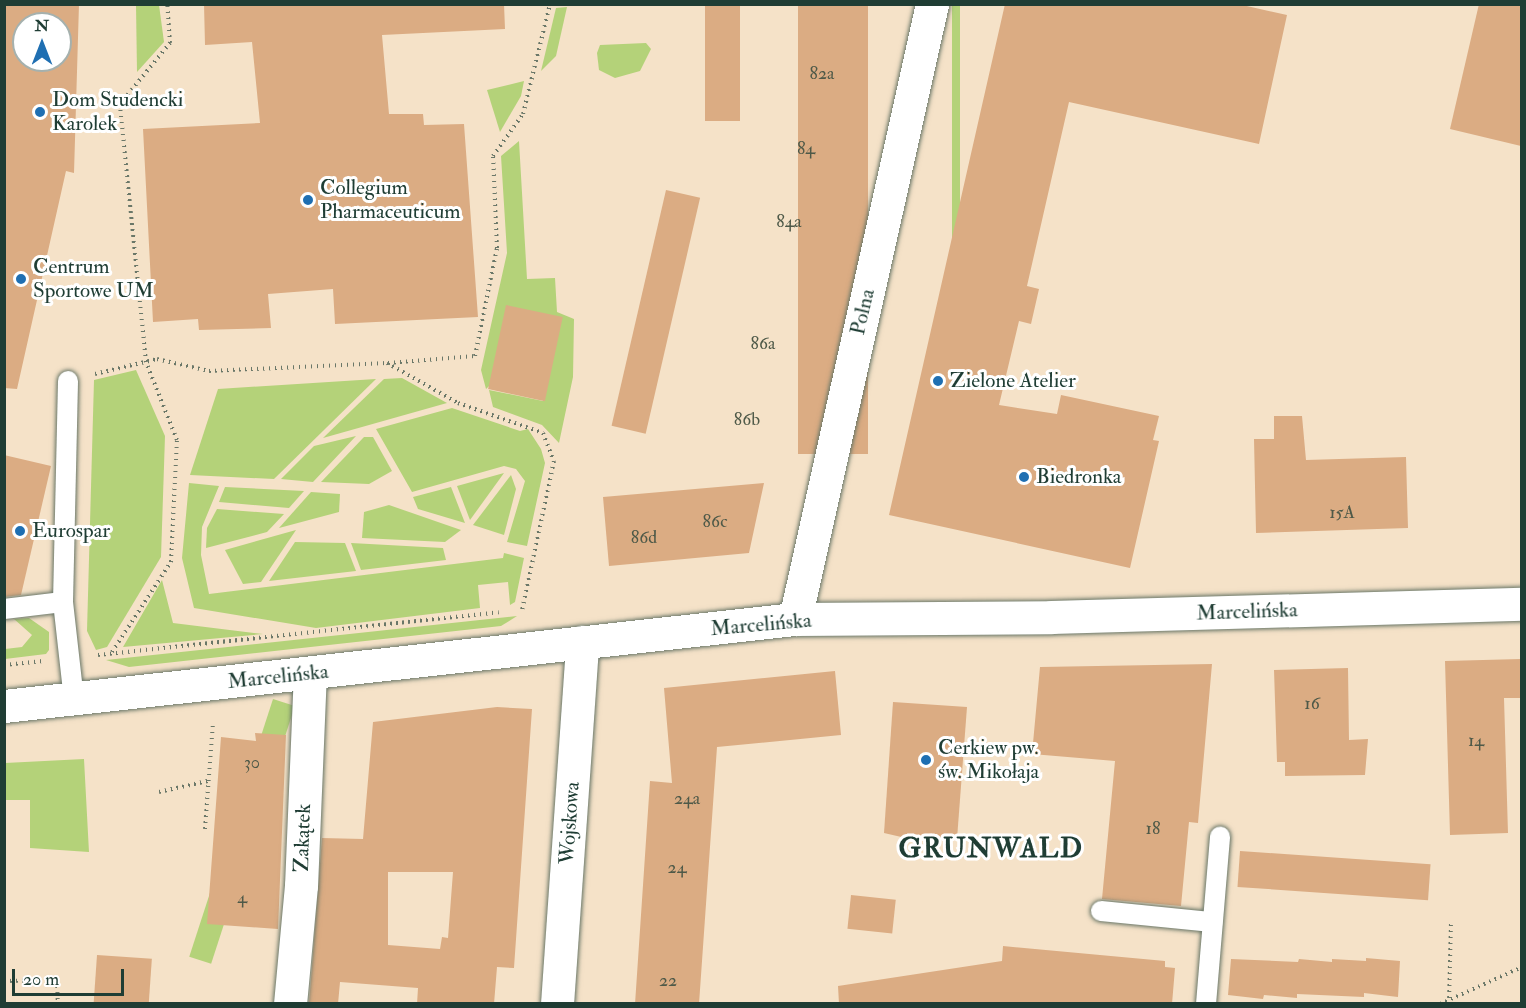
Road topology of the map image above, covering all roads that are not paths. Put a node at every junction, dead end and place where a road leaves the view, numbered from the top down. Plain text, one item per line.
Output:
1 (932, 4) edge
2 (68, 381) road end
3 (63, 602) junction
4 (1521, 603) edge
5 (4, 609) edge
6 (795, 619) junction
7 (582, 642) junction
8 (310, 673) junction
9 (74, 700) junction
10 (4, 706) edge
11 (1220, 837) dead end
12 (1101, 911) dead end
13 (1212, 922) junction
14 (290, 1004) edge
15 (557, 1004) edge
16 (1206, 1004) edge

1 - 6 street, Polna
2 - 3 lane
3 - 5 lane
3 - 9 lane
4 - 6 street, Marcelińska
6 - 7 street, Marcelińska
7 - 8 street, Marcelińska
7 - 15 street, Wojskowa
8 - 9 street, Marcelińska
8 - 14 street, Zakątek
9 - 10 street, Marcelińska
11 - 13 lane
12 - 13 lane
13 - 16 lane

